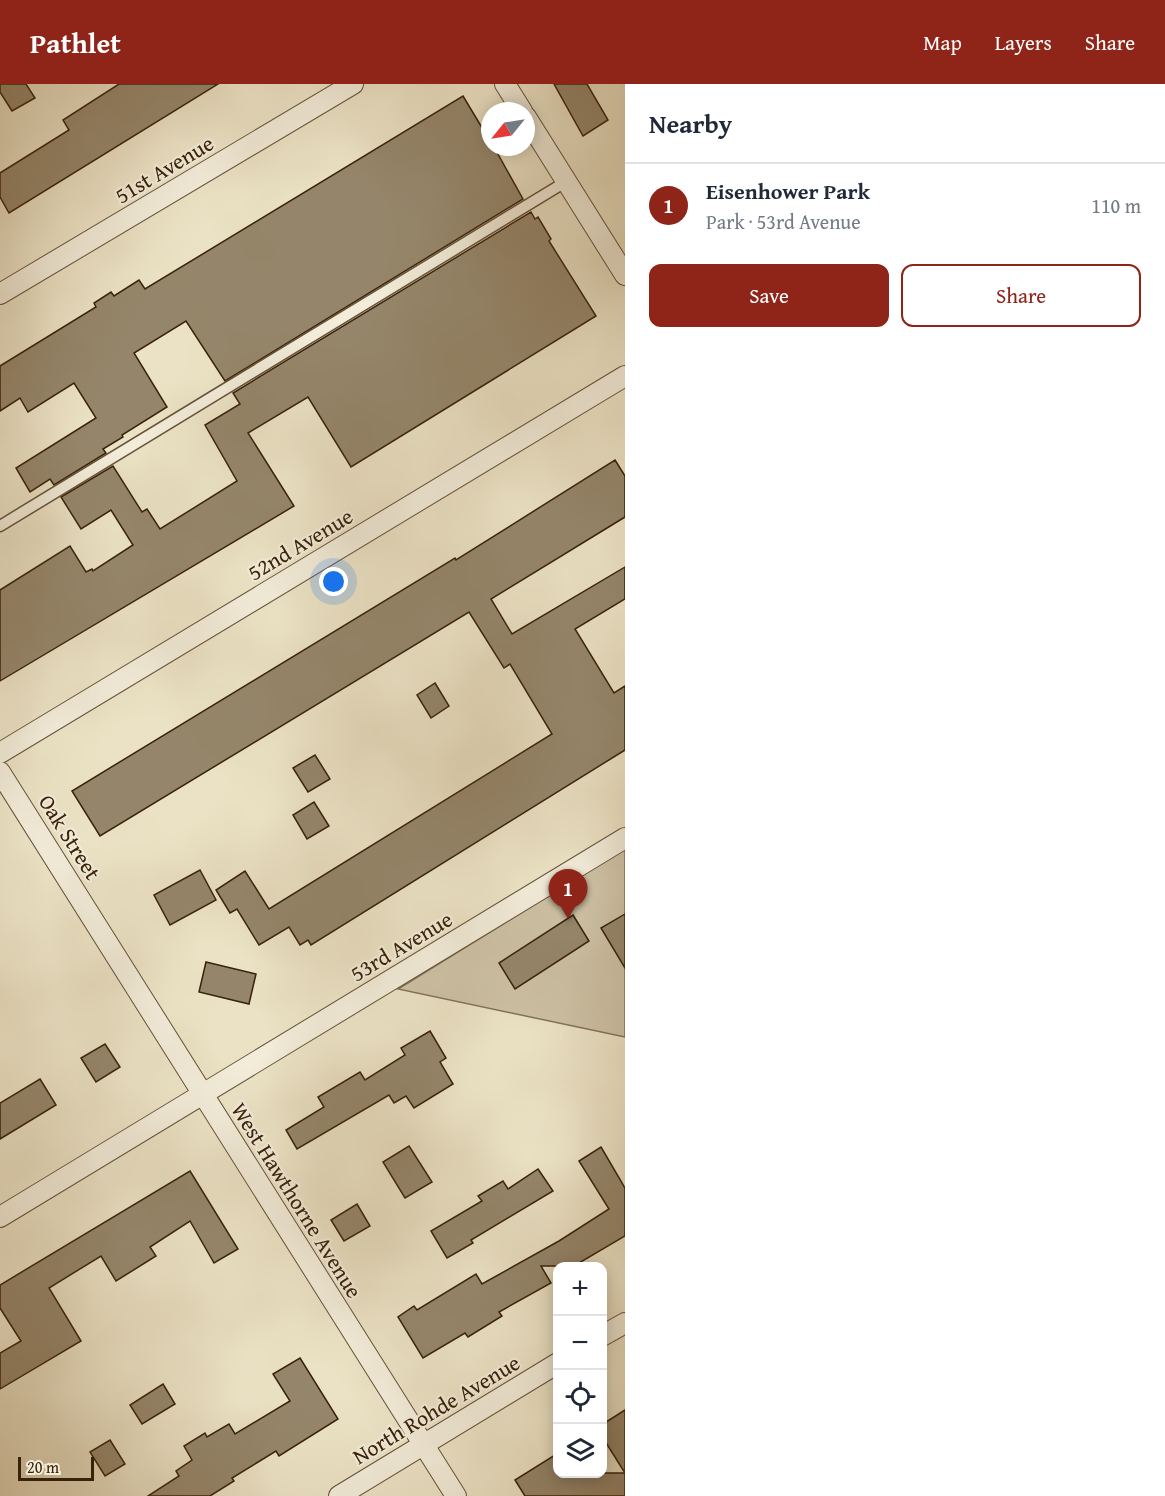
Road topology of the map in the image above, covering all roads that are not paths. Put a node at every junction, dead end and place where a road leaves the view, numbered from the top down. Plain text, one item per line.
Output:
1 (353, 84) edge
2 (505, 84) edge
3 (516, 102) edge
4 (535, 131) edge
5 (567, 181) junction
6 (625, 275) edge
7 (0, 294) edge
8 (625, 376) edge
9 (0, 526) edge
10 (0, 753) edge
11 (0, 772) edge
12 (625, 837) edge
13 (99, 928) joint
14 (202, 1095) junction
15 (0, 1217) edge
16 (625, 1323) edge
17 (607, 1334) edge
18 (553, 1367) edge
19 (423, 1445) junction
20 (339, 1496) edge
21 (456, 1496) edge

1 - 7 street, 51st Avenue
2 - 3 street
4 - 5 street
5 - 6 street
5 - 9 lane
8 - 10 street, 52nd Avenue
11 - 13 street, Oak Street
12 - 14 street, 53rd Avenue
13 - 14 street, West Hawthorne Avenue
14 - 15 street, 53rd Avenue
14 - 19 street, West Hawthorne Avenue
16 - 17 street
18 - 19 street, North Rohde Avenue
19 - 20 street, North Rohde Avenue
19 - 21 street, West Hawthorne Avenue

